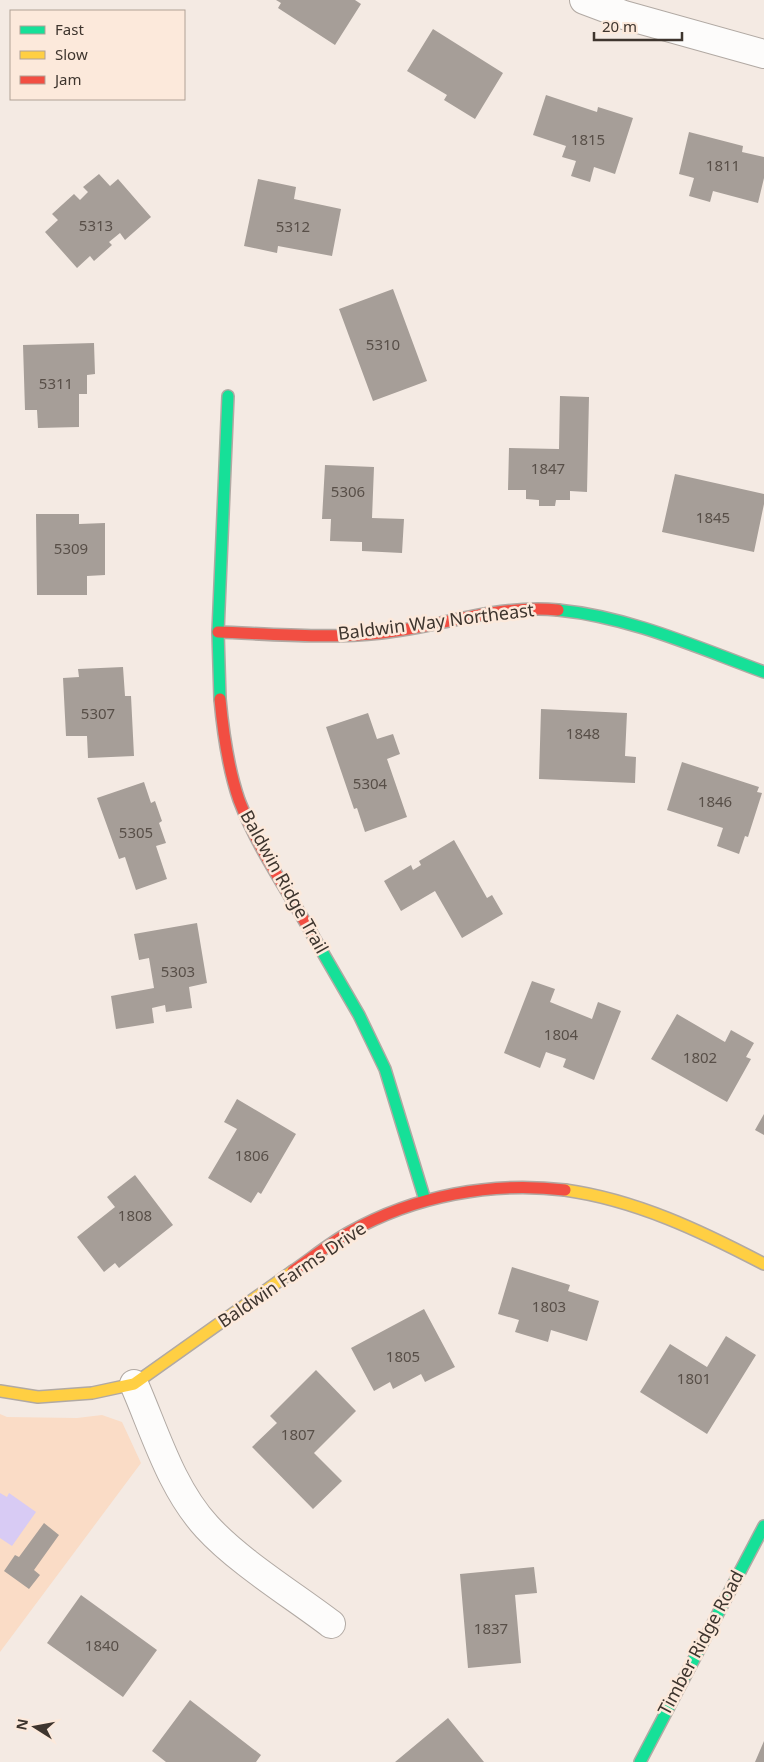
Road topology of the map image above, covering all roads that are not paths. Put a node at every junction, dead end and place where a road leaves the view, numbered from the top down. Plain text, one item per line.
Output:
1 (584, 0) edge
2 (764, 54) edge
3 (228, 396) dead end
4 (218, 632) junction
5 (764, 672) edge
6 (426, 1200) junction
7 (764, 1264) edge
8 (134, 1384) junction
9 (0, 1391) edge
10 (764, 1526) edge
11 (331, 1624) dead end
12 (640, 1762) edge

1 - 2 street
3 - 4 street, Baldwin Ridge Trail
4 - 5 street, Baldwin Way Northeast
4 - 6 street, Baldwin Ridge Trail
6 - 7 street, Baldwin Farms Drive
6 - 8 street, Baldwin Farms Drive
8 - 9 street, Baldwin Farms Drive
8 - 11 street
10 - 12 street, Timber Ridge Road

